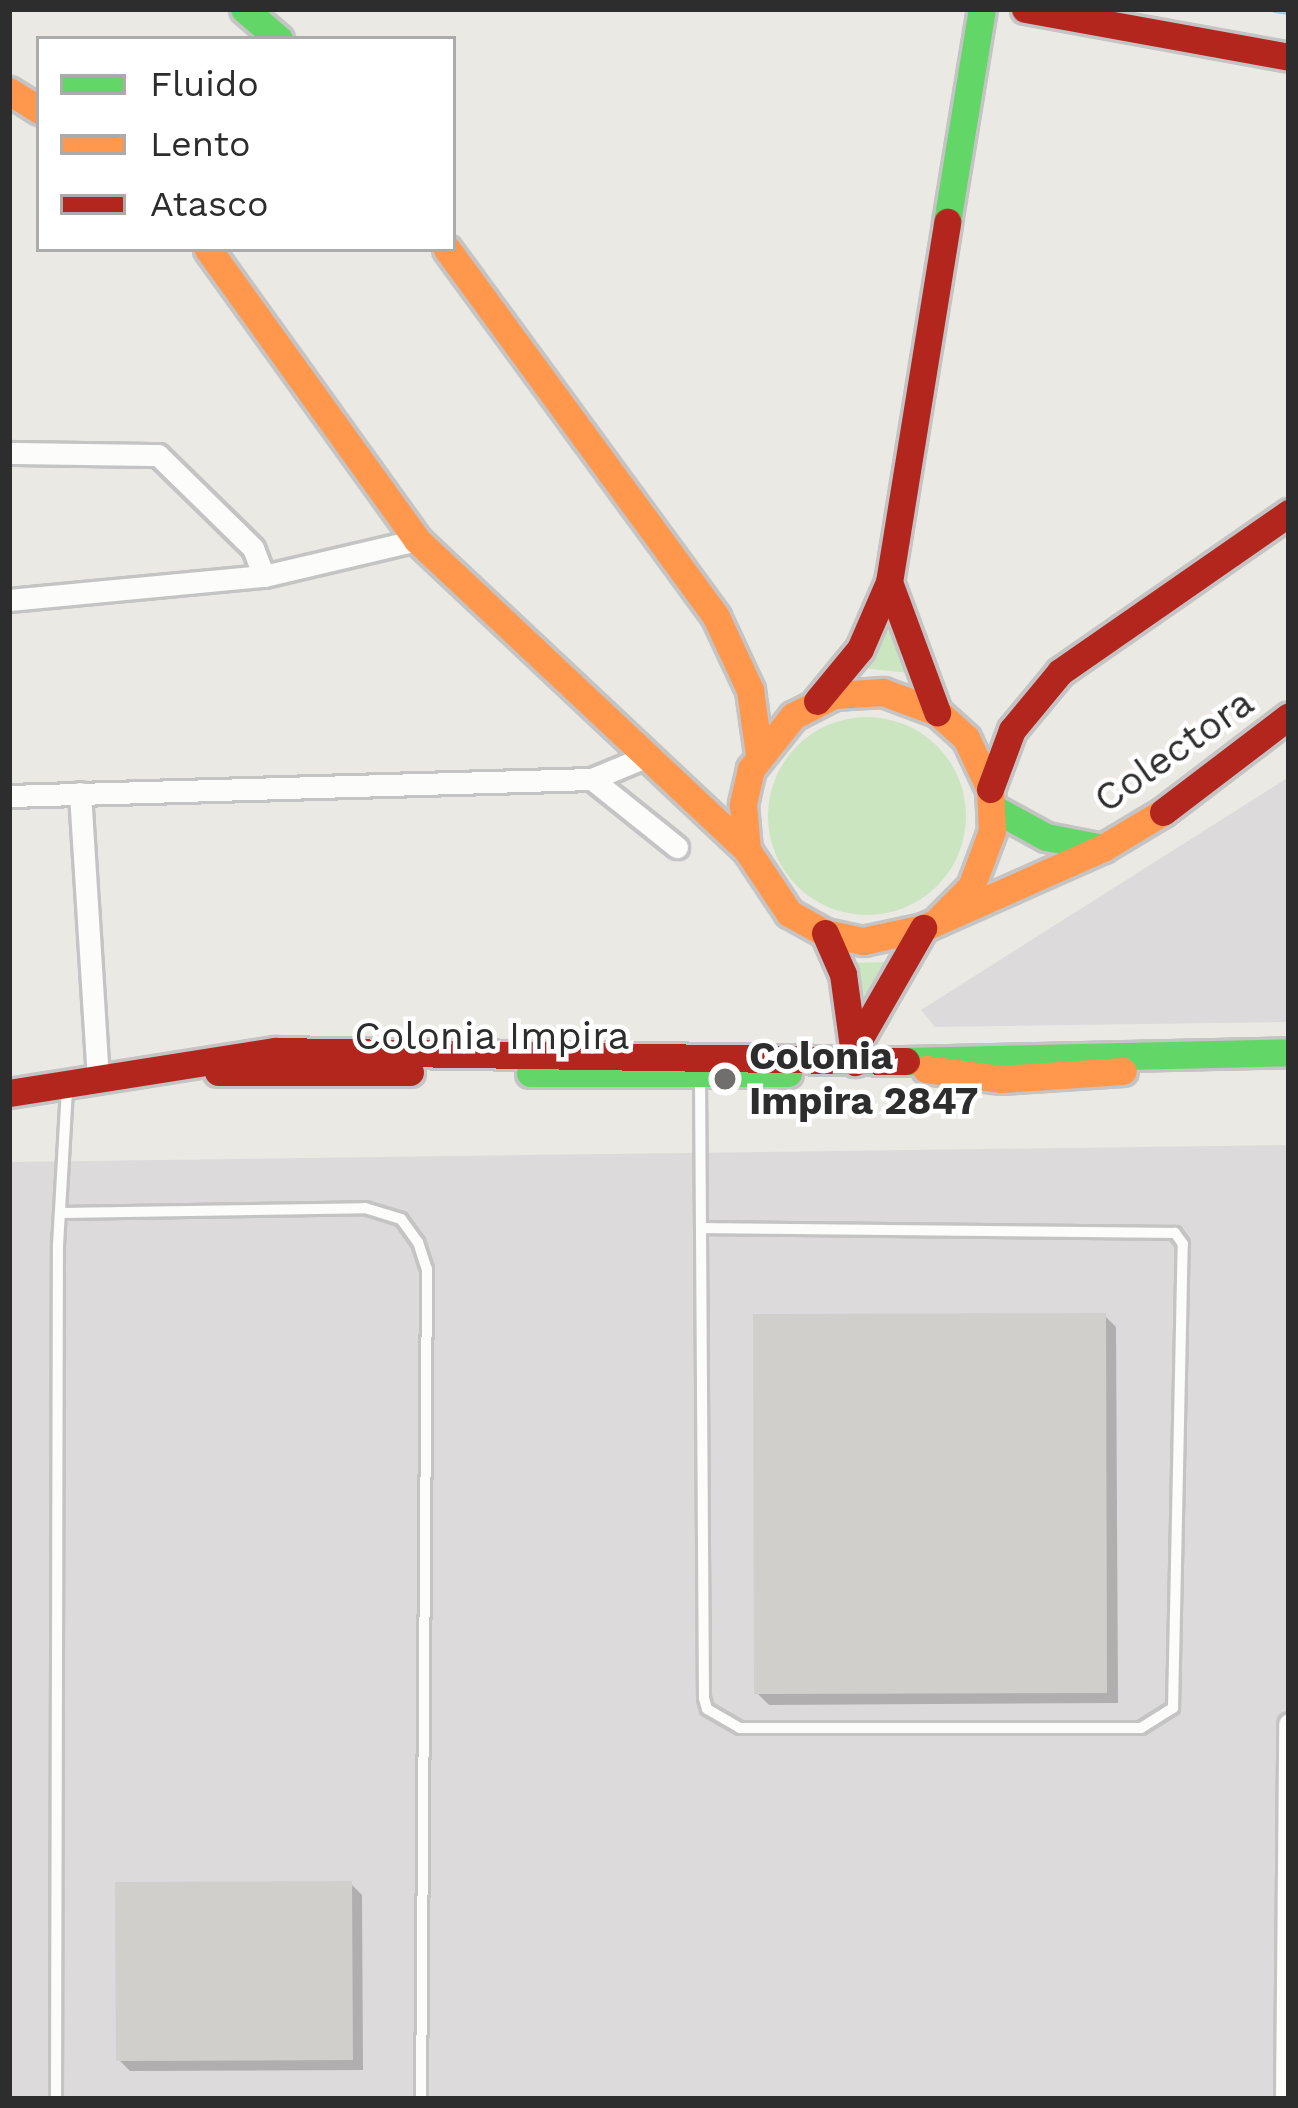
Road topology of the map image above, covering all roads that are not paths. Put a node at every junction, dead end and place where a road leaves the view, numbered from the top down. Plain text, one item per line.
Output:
1 (244, 9) edge
2 (982, 9) edge
3 (1024, 9) edge
4 (276, 36) edge
5 (1289, 57) edge
6 (9, 91) edge
7 (36, 108) edge
8 (210, 252) edge
9 (449, 252) edge
10 (9, 453) edge
11 (1289, 513) edge
12 (417, 540) junction
13 (263, 576) junction
14 (889, 582) junction
15 (9, 600) edge
16 (817, 701) junction
17 (937, 712) junction
18 (1289, 716) edge
19 (759, 754) junction
20 (645, 757) junction
21 (592, 779) junction
22 (80, 793) junction
23 (9, 796) edge
24 (992, 799) junction
25 (677, 847) dead end
26 (1103, 848) junction
27 (747, 850) junction
28 (931, 923) junction
29 (825, 933) junction
30 (1289, 1054) edge
31 (847, 1056) junction
32 (152, 1068) junction
33 (98, 1076) junction
34 (700, 1078) junction
35 (67, 1083) junction
36 (9, 1093) edge
37 (61, 1213) junction
38 (701, 1228) junction
39 (1289, 1724) edge
40 (1288, 1868) edge
41 (56, 2099) edge
42 (421, 2099) edge
43 (1286, 2099) edge

1 - 4 main road
2 - 14 main road
3 - 5 main road
6 - 7 main road
8 - 12 main road
9 - 19 main road
10 - 13 street
11 - 24 main road
12 - 13 street
12 - 20 main road
13 - 15 street
14 - 16 main road
14 - 17 main road
16 - 17 main road
16 - 19 main road
17 - 24 main road
18 - 26 main road, Colectora
19 - 27 main road
20 - 21 street
20 - 27 main road
21 - 22 street
21 - 25 street
22 - 23 street
22 - 33 street
24 - 26 main road
24 - 28 main road
26 - 28 main road, Colectora
27 - 29 main road
28 - 29 main road
28 - 31 main road
29 - 31 main road
30 - 31 main road, Colonia Impira
31 - 32 main road, Colonia Impira
31 - 34 main road, Colonia Impira
32 - 33 main road, Colonia Impira
32 - 34 main road, Colonia Impira
33 - 35 main road, Colonia Impira
34 - 38 lane
35 - 36 main road, Colonia Impira
35 - 37 lane
37 - 41 lane
37 - 42 lane
38 - 38 lane
39 - 40 street
40 - 43 street

